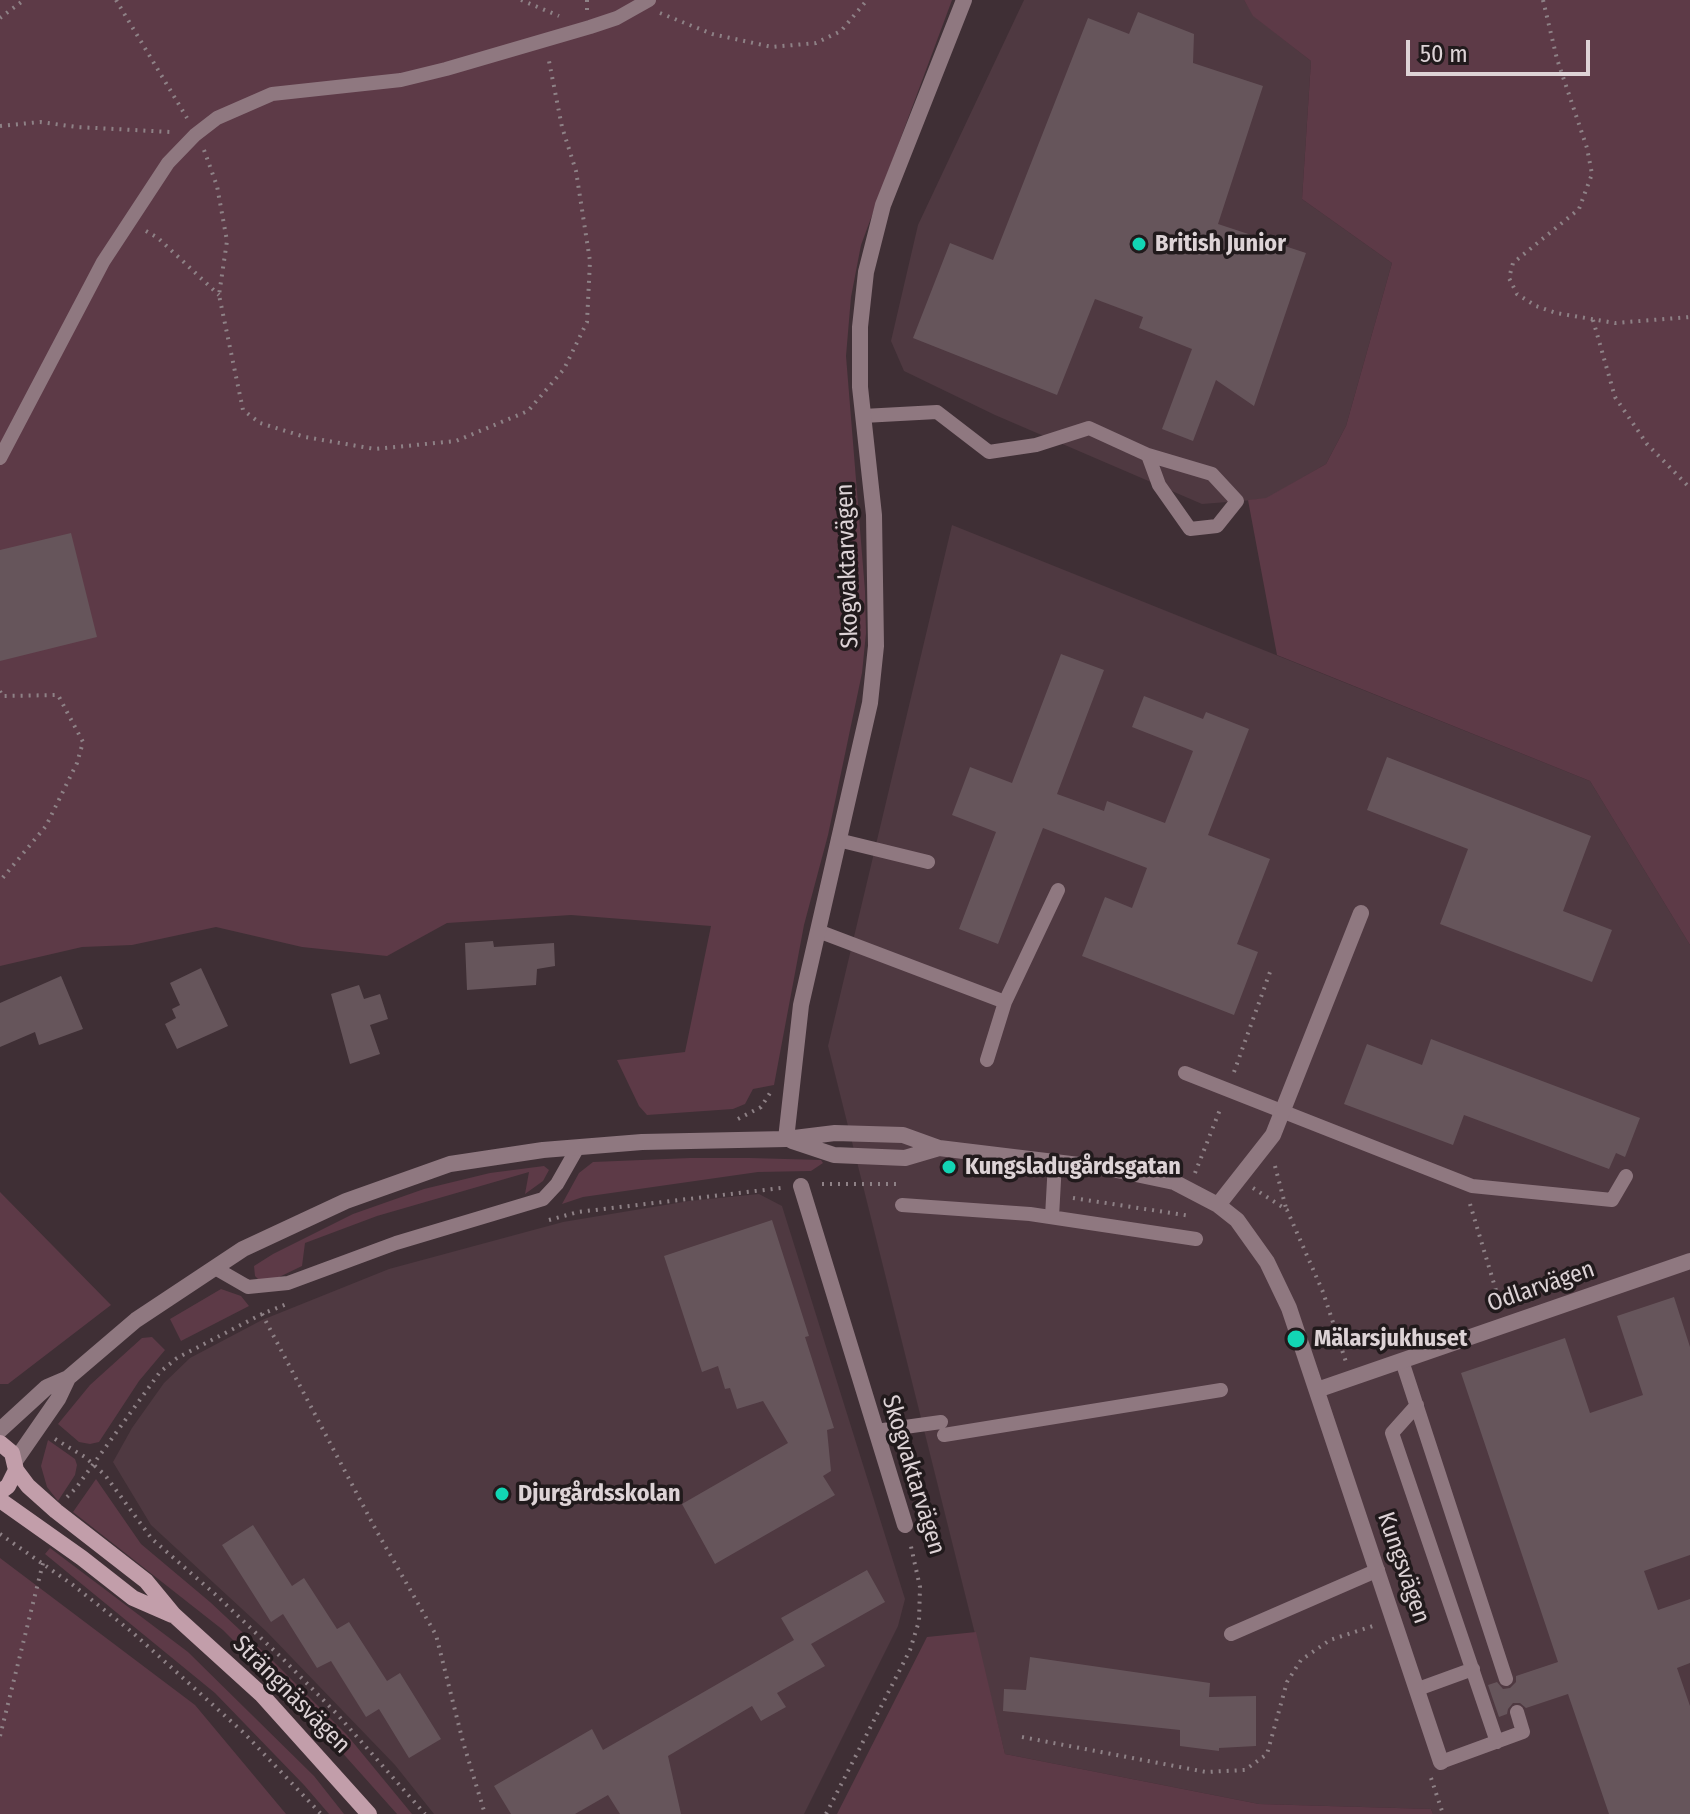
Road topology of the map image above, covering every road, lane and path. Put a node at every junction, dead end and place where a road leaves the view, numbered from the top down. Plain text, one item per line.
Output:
1 (24, 0) edge
2 (116, 0) edge
3 (867, 0) edge
4 (964, 0) edge
5 (1543, 0) edge
6 (645, 3) edge
7 (0, 18) edge
8 (546, 40) junction
9 (0, 126) edge
10 (197, 134) junction
11 (130, 222) junction
12 (219, 295) junction
13 (1690, 317) edge
14 (1593, 320) junction
15 (863, 416) junction
16 (1148, 455) junction
17 (0, 458) edge
18 (1690, 488) edge
19 (0, 691) edge
20 (838, 840) junction
21 (928, 862) dead end
22 (0, 881) edge
23 (1058, 890) dead end
24 (1361, 913) dead end
25 (818, 931) junction
26 (1005, 1002) junction
27 (987, 1060) dead end
28 (1185, 1073) dead end
29 (1282, 1112) junction
30 (786, 1139) junction
31 (1268, 1142) junction
32 (578, 1147) junction
33 (1055, 1162) junction
34 (1626, 1176) dead end
35 (1239, 1178) junction
36 (801, 1186) joint
37 (1472, 1186) junction
38 (902, 1205) dead end
39 (1218, 1205) junction
40 (1287, 1210) junction
41 (1052, 1217) junction
42 (549, 1219) dead end
43 (1196, 1239) dead end
44 (1690, 1261) edge
45 (215, 1268) junction
46 (290, 1303) dead end
47 (1503, 1313) dead end
48 (262, 1314) junction
49 (1402, 1361) junction
50 (68, 1378) junction
51 (1352, 1378) junction
52 (1221, 1390) dead end
53 (1317, 1390) junction
54 (1417, 1405) junction
55 (0, 1430) edge
56 (876, 1431) junction
57 (48, 1435) dead end
58 (0, 1443) edge
59 (94, 1464) junction
60 (16, 1466) junction
61 (0, 1492) edge
62 (0, 1500) edge
63 (61, 1503) dead end
64 (905, 1525) joint
65 (0, 1534) edge
66 (43, 1563) junction
67 (1378, 1570) junction
68 (174, 1615) junction
69 (1379, 1624) dead end
70 (1231, 1634) dead end
71 (1473, 1669) junction
72 (1506, 1679) dead end
73 (1418, 1689) junction
74 (1517, 1712) dead end
75 (0, 1736) edge
76 (1022, 1737) dead end
77 (1497, 1742) junction
78 (1441, 1762) joint
79 (321, 1814) edge
80 (369, 1814) edge
81 (425, 1814) edge
82 (485, 1814) edge
83 (826, 1814) edge

1 - 7 path
2 - 10 path
3 - 6 path
4 - 15 street, Skogvaktarvägen
5 - 14 path
6 - 8 lane
8 - 10 lane
8 - 12 path
9 - 10 path
10 - 11 lane
10 - 12 path
11 - 12 path
11 - 17 lane
13 - 14 path
14 - 18 path
15 - 16 lane
15 - 20 street, Skogvaktarvägen
16 - 16 lane
19 - 22 path
20 - 21 lane
20 - 25 street, Skogvaktarvägen
23 - 26 lane
24 - 29 street
25 - 26 lane
25 - 30 street, Skogvaktarvägen
26 - 27 lane
28 - 29 lane
29 - 31 street
29 - 37 lane
30 - 32 street
30 - 33 street
31 - 35 street
31 - 40 path
32 - 45 street
32 - 45 lane
33 - 39 street
33 - 41 lane
34 - 37 lane
35 - 39 street
35 - 40 path
36 - 42 path
36 - 56 street, Skogvaktarvägen
37 - 47 path
38 - 41 lane
39 - 53 street
40 - 51 path
41 - 43 lane
44 - 49 street, Odlarvägen
45 - 50 street
46 - 48 path
48 - 59 path
48 - 82 path
49 - 51 street, Odlarvägen
49 - 54 lane
50 - 55 street
50 - 60 street
51 - 53 street, Odlarvägen
52 - 56 lane
53 - 67 street, Kungsvägen
54 - 71 lane
54 - 72 lane
56 - 64 street, Skogvaktarvägen
57 - 59 path
58 - 60 main road, Strängnäsvägen
59 - 63 path
59 - 81 path
60 - 61 main road
60 - 68 main road, Strängnäsvägen
62 - 68 main road, Strängnäsvägen
64 - 83 path, Skogvaktarvägen
65 - 66 path
66 - 75 path
66 - 79 path
67 - 70 lane
67 - 73 street, Kungsvägen
68 - 80 main road, Strängnäsvägen
69 - 76 path
71 - 73 lane
71 - 77 lane
73 - 78 street, Kungsvägen
74 - 77 lane
77 - 78 lane

